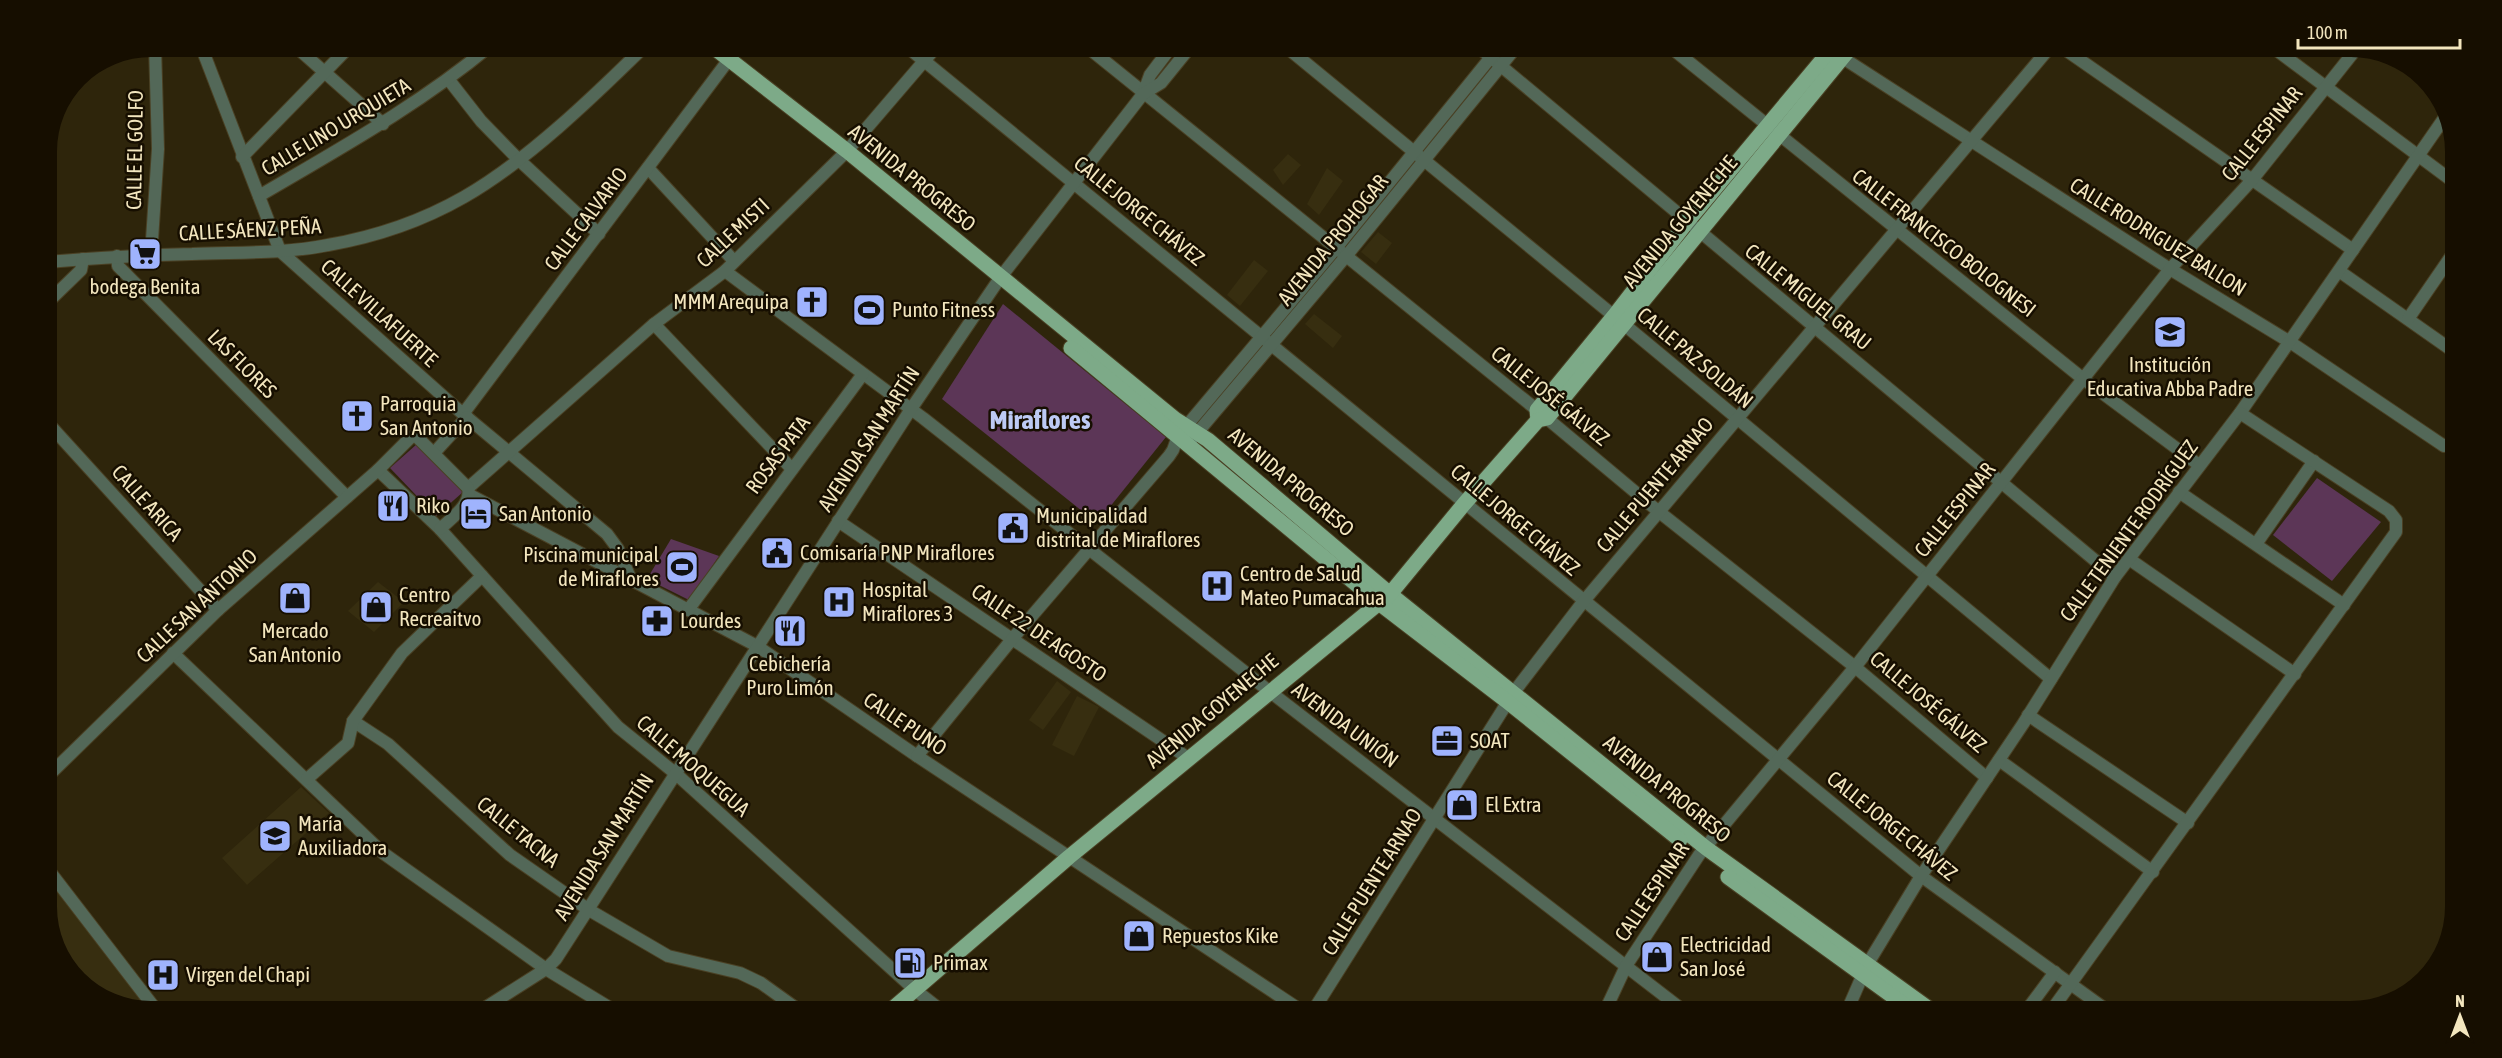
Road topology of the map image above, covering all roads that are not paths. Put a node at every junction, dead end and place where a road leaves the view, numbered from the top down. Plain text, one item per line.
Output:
1 (155, 57) edge
2 (205, 57) edge
3 (308, 57) edge
4 (340, 57) edge
5 (477, 57) edge
6 (634, 57) edge
7 (718, 57) edge
8 (721, 57) edge
9 (731, 57) edge
10 (919, 57) edge
11 (929, 57) edge
12 (1099, 57) edge
13 (1164, 57) edge
14 (1182, 57) edge
15 (1298, 57) edge
16 (1490, 57) edge
17 (1497, 57) edge
18 (1503, 57) edge
19 (1682, 57) edge
20 (1837, 57) edge
21 (1853, 57) edge
22 (2042, 57) edge
23 (2076, 57) edge
24 (2286, 57) edge
25 (2350, 57) edge
26 (925, 62) junction
27 (1496, 62) junction
28 (726, 63) junction
29 (326, 73) junction
30 (449, 80) junction
31 (2326, 86) junction
32 (1143, 94) junction
33 (2441, 123) edge
34 (382, 124) junction
35 (1773, 132) junction
36 (1972, 142) junction
37 (1413, 151) junction
38 (843, 155) junction
39 (2418, 156) junction
40 (242, 157) junction
41 (518, 159) junction
42 (1424, 159) junction
43 (648, 168) junction
44 (2445, 176) edge
45 (2252, 180) junction
46 (1072, 183) junction
47 (259, 196) junction
48 (1687, 222) junction
49 (1898, 230) junction
50 (1700, 232) junction
51 (599, 234) junction
52 (2353, 250) junction
53 (280, 251) junction
54 (1342, 251) junction
55 (151, 255) junction
56 (117, 256) junction
57 (83, 259) junction
58 (57, 261) edge
59 (734, 261) junction
60 (2170, 269) junction
61 (725, 271) junction
62 (2339, 271) junction
63 (2445, 273) edge
64 (997, 282) junction
65 (57, 293) edge
66 (1619, 320) junction
67 (2408, 320) junction
68 (654, 324) junction
69 (1815, 327) junction
70 (1262, 336) junction
71 (2290, 342) junction
72 (1273, 345) junction
73 (2445, 345) edge
74 (862, 374) junction
75 (2082, 378) junction
76 (911, 409) junction
77 (2240, 413) junction
78 (465, 416) junction
79 (1541, 416) junction
80 (1736, 418) junction
81 (57, 433) edge
82 (1185, 438) junction
83 (2445, 446) edge
84 (507, 452) junction
85 (434, 453) junction
86 (2314, 461) junction
87 (2199, 465) junction
88 (792, 469) junction
89 (378, 470) junction
90 (2003, 482) junction
91 (469, 492) junction
92 (2179, 492) junction
93 (347, 497) junction
94 (1464, 504) junction
95 (1658, 511) junction
96 (838, 521) junction
97 (440, 529) junction
98 (2256, 544) junction
99 (1089, 549) junction
100 (2129, 559) junction
101 (482, 576) junction
102 (1926, 576) junction
103 (2115, 577) junction
104 (631, 580) junction
105 (1385, 598) junction
106 (1583, 602) junction
107 (2344, 605) junction
108 (218, 610) junction
109 (688, 610) junction
110 (1013, 639) junction
111 (757, 646) junction
112 (173, 653) junction
113 (1855, 667) junction
114 (2295, 674) junction
115 (2051, 679) junction
116 (1269, 691) junction
117 (1511, 697) junction
118 (2028, 715) junction
119 (353, 721) junction
120 (917, 756) junction
121 (1188, 758) junction
122 (1779, 760) junction
123 (1999, 760) junction
124 (57, 767) edge
125 (675, 773) junction
126 (1987, 778) junction
127 (307, 779) junction
128 (1435, 818) junction
129 (2188, 823) junction
130 (1702, 851) junction
131 (1069, 857) junction
132 (2153, 872) junction
133 (1922, 876) junction
134 (57, 881) edge
135 (589, 909) junction
136 (1626, 966) junction
137 (546, 969) junction
138 (1865, 970) junction
139 (2055, 972) junction
140 (2072, 985) junction
141 (914, 989) junction
142 (149, 1001) edge
143 (496, 1001) edge
144 (599, 1001) edge
145 (786, 1001) edge
146 (901, 1001) edge
147 (929, 1001) edge
148 (1287, 1001) edge
149 (1319, 1001) edge
150 (1610, 1001) edge
151 (1671, 1001) edge
152 (1851, 1001) edge
153 (1901, 1001) edge
154 (1916, 1001) edge
155 (2033, 1001) edge
156 (2059, 1001) edge
157 (2094, 1001) edge

1 - 55 street, CALLE EL GOLFO
2 - 40 street, CALLE VILLAFUERTE
3 - 29 street
4 - 29 street
5 - 30 street, CALLE LINO URQUIETA
6 - 41 street, CALLE SÁENZ PEÑA
7 - 28 main road, AVENIDA PROGRESO
8 - 28 main road, AVENIDA PROGRESO
9 - 28 street, CALLE CALVARIO
10 - 26 street, CALLE JORGE CHÁVEZ
11 - 26 street, CALLE MISTI
12 - 32 street, CALLE JOSÉ GÁLVEZ
13 - 32 street, AVENIDA SAN MARTÍN
14 - 32 street, AVENIDA SAN MARTÍN
15 - 37 street, CALLE PAZ SOLDÁN
16 - 27 street, CALLE MIGUEL GRAU
17 - 27 street, AVENIDA PROHOGAR
18 - 27 street, AVENIDA PROHOGAR
19 - 35 street, CALLE FRANCISCO BOLOGNESI
20 - 35 main road, AVENIDA GOYENECHE
21 - 36 street, CALLE RODRIGUEZ BALLON
22 - 36 street, CALLE PUENTE ARNAO
23 - 45 street
24 - 31 street
25 - 31 street, CALLE ESPINAR
26 - 38 street, CALLE MISTI
26 - 46 street, CALLE JORGE CHÁVEZ
27 - 37 street, AVENIDA PROHOGAR
27 - 42 street, AVENIDA PROHOGAR
27 - 48 street, CALLE MIGUEL GRAU
28 - 38 main road, AVENIDA PROGRESO
28 - 43 street, CALLE CALVARIO
29 - 34 street
29 - 40 street
30 - 34 street, CALLE LINO URQUIETA
30 - 41 street
31 - 39 street
31 - 45 street, CALLE ESPINAR
32 - 46 street, AVENIDA SAN MARTÍN
32 - 54 street, CALLE JOSÉ GÁLVEZ
33 - 39 street, CALLE TENIENTE RODRÍGUEZ
34 - 47 street, CALLE LINO URQUIETA
35 - 48 main road, AVENIDA GOYENECHE
35 - 49 street, CALLE FRANCISCO BOLOGNESI
35 - 50 main road, AVENIDA GOYENECHE
36 - 49 street, CALLE PUENTE ARNAO
36 - 60 street, CALLE RODRIGUEZ BALLON
37 - 42 street, CALLE PAZ SOLDÁN
37 - 54 street, AVENIDA PROHOGAR
38 - 59 street, CALLE MISTI
38 - 64 main road, AVENIDA PROGRESO
39 - 44 street
39 - 52 street, CALLE TENIENTE RODRÍGUEZ
40 - 47 street, CALLE VILLAFUERTE
41 - 51 street
41 - 53 street, CALLE SÁENZ PEÑA
42 - 54 street, AVENIDA PROHOGAR
42 - 66 street, CALLE PAZ SOLDÁN
43 - 51 street, CALLE CALVARIO
43 - 59 street
45 - 52 street
45 - 60 street, CALLE ESPINAR
46 - 64 street, AVENIDA SAN MARTÍN
46 - 70 street, CALLE JORGE CHÁVEZ
47 - 53 street, CALLE VILLAFUERTE
48 - 50 street, CALLE MIGUEL GRAU
48 - 66 main road, AVENIDA GOYENECHE
49 - 69 street, CALLE PUENTE ARNAO
49 - 75 street, CALLE FRANCISCO BOLOGNESI
50 - 66 main road, AVENIDA GOYENECHE
50 - 69 street, CALLE MIGUEL GRAU
51 - 78 street, CALLE CALVARIO
52 - 62 street, CALLE TENIENTE RODRÍGUEZ
53 - 55 street, CALLE SÁENZ PEÑA
53 - 78 street, CALLE VILLAFUERTE
54 - 70 street, AVENIDA PROHOGAR
54 - 72 street, AVENIDA PROHOGAR
54 - 79 street, CALLE JOSÉ GÁLVEZ
55 - 56 street, CALLE SÁENZ PEÑA
56 - 57 street, CALLE SÁENZ PEÑA
56 - 93 street, LAS FLORES
57 - 58 street, CALLE SÁENZ PEÑA
57 - 65 street
59 - 61 street, CALLE MISTI
60 - 71 street, CALLE RODRIGUEZ BALLON
60 - 75 street, CALLE ESPINAR
61 - 68 street, CALLE MISTI
61 - 74 street, AVENIDA UNIÓN
62 - 67 street
62 - 71 street, CALLE TENIENTE RODRÍGUEZ
63 - 67 street
64 - 76 street, AVENIDA SAN MARTÍN
64 - 82 main road, AVENIDA PROGRESO
66 - 79 main road, AVENIDA GOYENECHE
66 - 80 street, CALLE PAZ SOLDÁN
67 - 73 street
68 - 84 street, CALLE MISTI
68 - 88 street
69 - 80 street, CALLE PUENTE ARNAO
69 - 90 street, CALLE MIGUEL GRAU
70 - 72 street, CALLE JORGE CHÁVEZ
70 - 82 street, AVENIDA PROHOGAR
71 - 77 street, CALLE TENIENTE RODRÍGUEZ
71 - 83 street, CALLE RODRIGUEZ BALLON
72 - 82 street, AVENIDA PROHOGAR
72 - 94 street, CALLE JORGE CHÁVEZ
74 - 76 street, AVENIDA UNIÓN
74 - 88 street, ROSAS PATA
75 - 87 street, CALLE FRANCISCO BOLOGNESI
75 - 90 street, CALLE ESPINAR
76 - 96 street, AVENIDA SAN MARTÍN
76 - 99 street, AVENIDA UNIÓN
77 - 86 street
77 - 87 street, CALLE TENIENTE RODRÍGUEZ
78 - 84 street, CALLE VILLAFUERTE
78 - 85 street, CALLE CALVARIO
79 - 94 main road, AVENIDA GOYENECHE
79 - 95 street, CALLE JOSÉ GÁLVEZ
80 - 95 street, CALLE PUENTE ARNAO
80 - 102 street, CALLE PAZ SOLDÁN
81 - 108 street, CALLE ARICA
82 - 99 street, AVENIDA PROHOGAR
82 - 105 main road, AVENIDA PROGRESO
84 - 91 street, CALLE MISTI
84 - 104 street, CALLE VILLAFUERTE
85 - 89 street, CALLE SAN ANTONIO
85 - 91 street, CALLE PUNO
86 - 98 street
86 - 107 street
87 - 92 street, CALLE TENIENTE RODRÍGUEZ
88 - 109 street, ROSAS PATA
89 - 93 street, CALLE SAN ANTONIO
89 - 97 street, CALLE MOQUEGUA
90 - 102 street, CALLE ESPINAR
90 - 103 street, CALLE MIGUEL GRAU
91 - 97 street, CALLE MISTI
91 - 104 street, CALLE PUNO
92 - 98 street
92 - 100 street, CALLE TENIENTE RODRÍGUEZ
93 - 108 street, CALLE SAN ANTONIO
94 - 105 main road, AVENIDA GOYENECHE
94 - 106 street, CALLE JORGE CHÁVEZ
95 - 106 street, CALLE PUENTE ARNAO
95 - 113 street, CALLE JOSÉ GÁLVEZ
96 - 110 street, CALLE 22 DE AGOSTO
96 - 111 street, AVENIDA SAN MARTÍN
97 - 101 street, CALLE MOQUEGUA
98 - 107 street
99 - 110 street, AVENIDA PROHOGAR
99 - 116 street, AVENIDA UNIÓN
100 - 103 street, CALLE TENIENTE RODRÍGUEZ
100 - 114 street
101 - 119 street
101 - 125 street, CALLE MOQUEGUA
102 - 113 street, CALLE ESPINAR
102 - 115 street, CALLE PAZ SOLDÁN
103 - 115 street, CALLE TENIENTE RODRÍGUEZ
104 - 109 street, CALLE PUNO
105 - 116 main road, AVENIDA GOYENECHE
105 - 117 main road, AVENIDA PROGRESO
106 - 117 street, CALLE PUENTE ARNAO
106 - 122 street, CALLE JORGE CHÁVEZ
107 - 114 street
108 - 112 street, CALLE SAN ANTONIO
109 - 111 street, CALLE PUNO
110 - 120 street, AVENIDA PROHOGAR
110 - 121 street, CALLE 22 DE AGOSTO
111 - 120 street, CALLE PUNO
111 - 125 street, AVENIDA SAN MARTÍN
112 - 124 street, CALLE SAN ANTONIO
112 - 127 street
113 - 122 street, CALLE ESPINAR
113 - 126 street, CALLE JOSÉ GÁLVEZ
114 - 129 street
115 - 118 street, CALLE TENIENTE RODRÍGUEZ
116 - 121 main road, AVENIDA GOYENECHE
116 - 128 street, AVENIDA UNIÓN
117 - 128 street, CALLE PUENTE ARNAO
117 - 130 main road, AVENIDA PROGRESO
118 - 123 street, CALLE TENIENTE RODRÍGUEZ
118 - 129 street
119 - 127 street
119 - 135 street, CALLE TACNA
120 - 131 street, CALLE PUNO
121 - 131 main road, AVENIDA GOYENECHE
122 - 130 street, CALLE ESPINAR
122 - 133 street, CALLE JORGE CHÁVEZ
123 - 126 street, CALLE TENIENTE RODRÍGUEZ
123 - 132 street
125 - 135 street, AVENIDA SAN MARTÍN
125 - 141 street, CALLE MOQUEGUA
126 - 133 street, CALLE TENIENTE RODRÍGUEZ
127 - 137 street
128 - 136 street, AVENIDA UNIÓN
128 - 149 street, CALLE PUENTE ARNAO
129 - 132 street
130 - 136 street, CALLE ESPINAR
130 - 138 main road, AVENIDA PROGRESO
131 - 141 main road, AVENIDA GOYENECHE
131 - 148 street, CALLE PUNO
132 - 140 street
133 - 138 street, CALLE TENIENTE RODRÍGUEZ
133 - 139 street, CALLE JORGE CHÁVEZ
134 - 142 street
135 - 137 street, AVENIDA SAN MARTÍN
135 - 145 street, CALLE TACNA
136 - 150 street, CALLE ESPINAR
136 - 151 street, AVENIDA UNIÓN
137 - 143 street, AVENIDA SAN MARTÍN
137 - 144 street
138 - 152 street, CALLE TENIENTE RODRÍGUEZ
138 - 153 main road, AVENIDA PROGRESO
138 - 154 main road, AVENIDA PROGRESO
139 - 140 street, CALLE JORGE CHÁVEZ
139 - 155 street
140 - 156 street
140 - 157 street, CALLE JORGE CHÁVEZ
141 - 146 main road, AVENIDA GOYENECHE
141 - 147 street, CALLE MOQUEGUA

